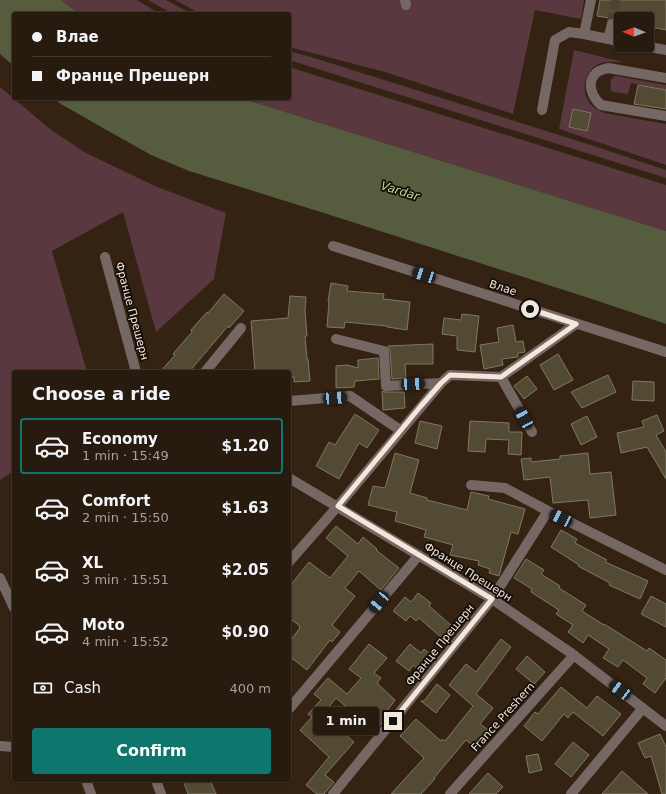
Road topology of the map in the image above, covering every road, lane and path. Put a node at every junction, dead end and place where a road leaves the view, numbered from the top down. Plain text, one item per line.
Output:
1 (590, 0) edge
2 (612, 24) tunnel mouth
3 (584, 34) junction
4 (608, 39) junction
5 (614, 40) edge
6 (654, 48) edge
7 (666, 50) edge
8 (666, 78) edge
9 (542, 110) dead end
10 (666, 116) edge
11 (333, 246) dead end
12 (104, 256) dead end
13 (576, 324) junction
14 (241, 328) dead end
15 (336, 339) dead end
16 (666, 352) edge
17 (135, 370) edge
18 (208, 370) edge
19 (501, 377) junction
20 (441, 383) junction
21 (291, 401) edge
22 (400, 430) junction
23 (532, 432) dead end
24 (291, 479) edge
25 (471, 485) dead end
26 (338, 506) junction
27 (548, 512) junction
28 (419, 555) junction
29 (291, 560) edge
30 (666, 570) edge
31 (0, 578) edge
32 (12, 599) edge
33 (492, 599) junction
34 (574, 655) junction
35 (291, 707) edge
36 (644, 708) junction
37 (666, 726) edge
38 (0, 746) edge
39 (12, 747) edge
40 (87, 782) edge
41 (157, 782) edge
42 (91, 794) edge
43 (161, 794) edge
44 (333, 794) edge
45 (450, 794) edge
46 (571, 794) edge

1 - 3 street
2 - 4 street
3 - 4 street
3 - 9 street
4 - 5 street
6 - 7 street
8 - 10 street
11 - 13 street, Влае
12 - 17 street, Францe Прешерн
13 - 16 street, Влае
13 - 19 street
14 - 18 street
15 - 20 street
19 - 20 street
19 - 23 street
20 - 22 street
21 - 22 street
22 - 26 street
24 - 26 street, Францe Прешерн
25 - 27 street
26 - 28 street, Францe Прешерн
26 - 29 street
27 - 30 street
27 - 33 street, Франце Прешерн
28 - 33 street, Францe Прешерн
28 - 35 street
31 - 32 street
33 - 34 street, Францe Прешерн
33 - 44 street, Франце Прешерн
34 - 36 street, Францe Прешерн
34 - 45 street, France Preshern
36 - 37 street, Францe Прешерн
36 - 46 street
38 - 39 street
40 - 42 street
41 - 43 street

